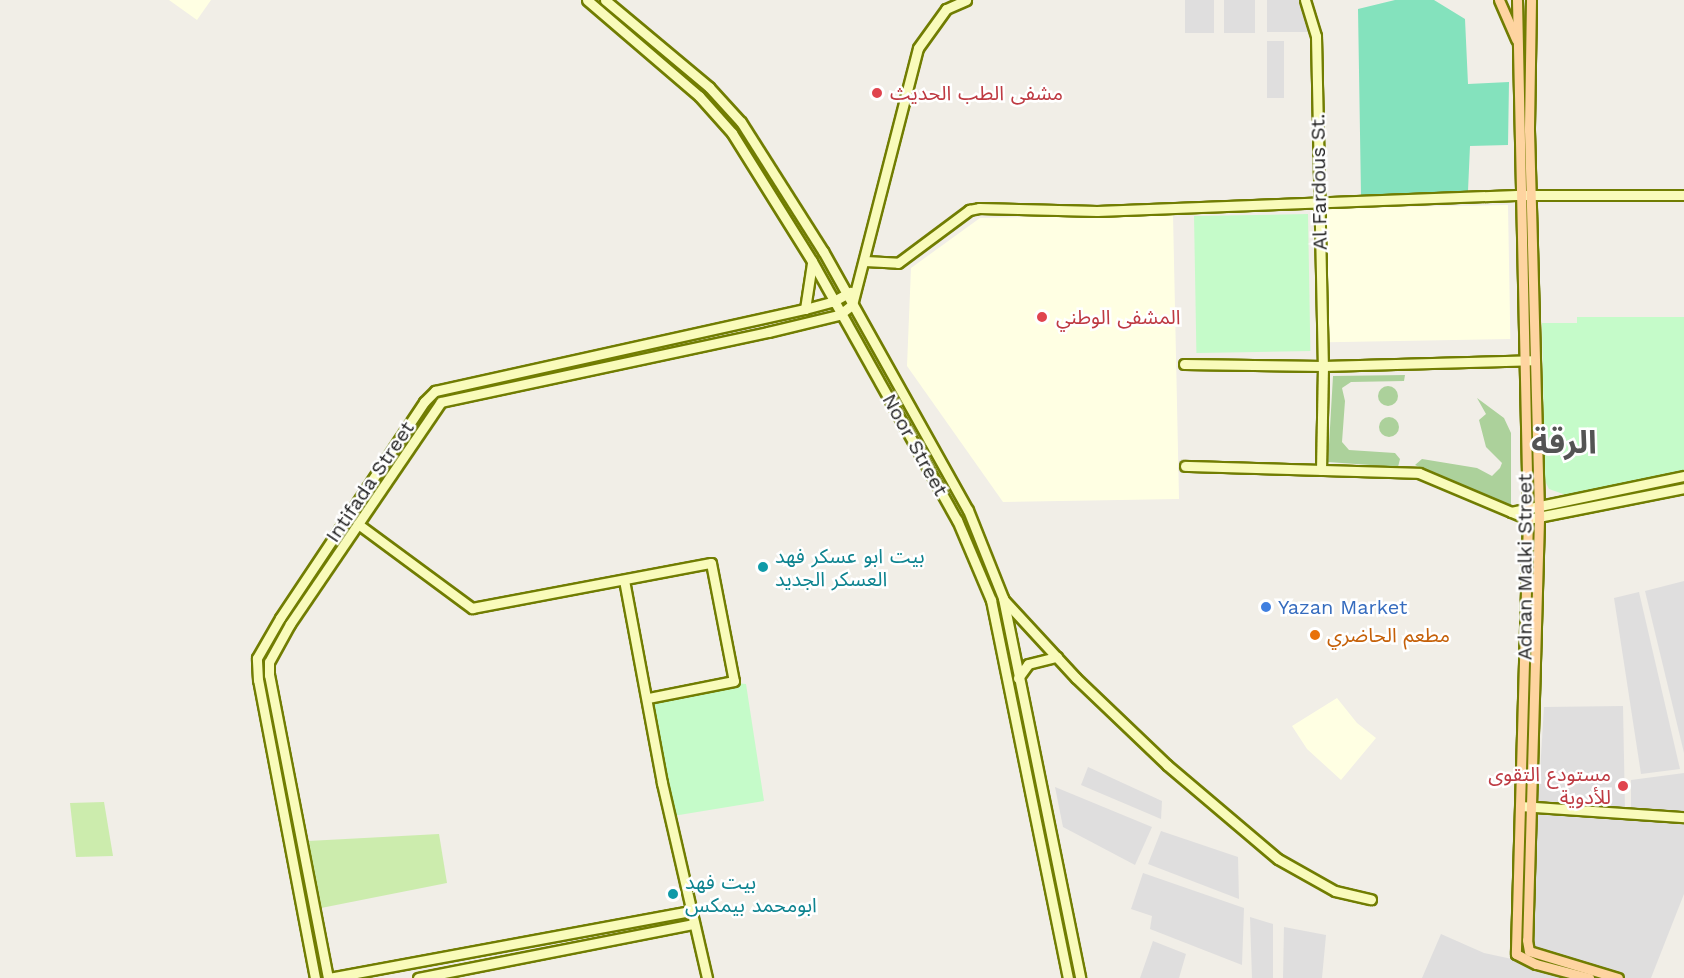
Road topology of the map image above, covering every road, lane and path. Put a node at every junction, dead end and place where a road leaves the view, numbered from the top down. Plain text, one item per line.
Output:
1 (587, 0) edge
2 (605, 0) edge
3 (966, 0) edge
4 (1305, 0) edge
5 (1499, 0) edge
6 (1517, 0) edge
7 (1532, 0) edge
8 (1519, 46) junction
9 (1684, 195) edge
10 (1527, 196) junction
11 (1320, 202) junction
12 (812, 261) junction
13 (864, 261) junction
14 (856, 288) junction
15 (845, 294) junction
16 (832, 302) junction
17 (852, 305) junction
18 (805, 309) junction
19 (839, 315) junction
20 (1523, 360) junction
21 (1534, 361) junction
22 (1184, 364) dead end
23 (1323, 366) junction
24 (1185, 466) dead end
25 (1321, 470) junction
26 (1684, 476) edge
27 (1684, 488) edge
28 (1538, 507) junction
29 (1527, 509) junction
30 (1511, 512) junction
31 (1528, 519) junction
32 (1539, 519) junction
33 (358, 524) junction
34 (995, 576) junction
35 (624, 580) junction
36 (984, 580) junction
37 (1003, 598) junction
38 (991, 600) junction
39 (1057, 657) junction
40 (1018, 678) junction
41 (648, 698) junction
42 (1526, 807) junction
43 (1684, 817) edge
44 (1371, 899) dead end
45 (692, 911) junction
46 (694, 924) junction
47 (315, 978) edge
48 (328, 978) edge
49 (418, 978) edge
50 (707, 978) edge
51 (1068, 978) edge
52 (1080, 978) edge
53 (1589, 978) edge
54 (1618, 978) edge

1 - 12 main road, Noor Street
2 - 15 main road, Noor Street
3 - 13 main road
4 - 11 main road, Al Fardous St.
5 - 8 main road
6 - 8 main road, Adnan Malki Street
7 - 10 main road, Adnan Malki Street
8 - 10 main road, Adnan Malki Street
9 - 10 main road
10 - 11 main road
10 - 20 main road, Adnan Malki Street
10 - 21 main road, Adnan Malki Street
11 - 13 main road
11 - 23 main road, Al Fardous St.
12 - 16 main road, Noor Street
12 - 18 main road
13 - 14 main road
14 - 15 main road, Intifada Street
14 - 17 main road
15 - 16 main road, Intifada Street
15 - 17 main road, Noor Street
16 - 18 main road, Intifada Street
16 - 19 main road, Noor Street
17 - 19 main road, Intifada Street
17 - 34 main road, Noor Street
18 - 47 main road, Intifada Street
19 - 33 main road, Intifada Street
19 - 36 main road, Noor Street
20 - 21 main road
20 - 23 main road
20 - 29 main road, Adnan Malki Street
21 - 28 main road, Adnan Malki Street
22 - 23 main road
23 - 25 main road, Al Fardous St.
24 - 25 main road
25 - 30 main road
26 - 28 main road
27 - 32 main road
28 - 29 main road
28 - 32 main road, Adnan Malki Street
29 - 30 main road
29 - 31 main road, Adnan Malki Street
30 - 31 main road
31 - 32 main road
31 - 42 main road, Adnan Malki Street
32 - 42 main road, Adnan Malki Street
33 - 35 main road
33 - 48 main road, Intifada Street
34 - 36 main road
34 - 37 main road, Noor Street
35 - 41 main road
35 - 41 main road
36 - 38 main road, Noor Street
37 - 38 main road
37 - 39 main road
37 - 40 main road, Noor Street
38 - 51 main road, Noor Street
39 - 40 main road
39 - 44 main road
40 - 52 main road, Noor Street
41 - 45 main road
42 - 43 main road
42 - 53 main road, Adnan Malki Street
42 - 54 main road, Adnan Malki Street
45 - 46 main road
45 - 48 main road
46 - 49 main road
46 - 50 main road

